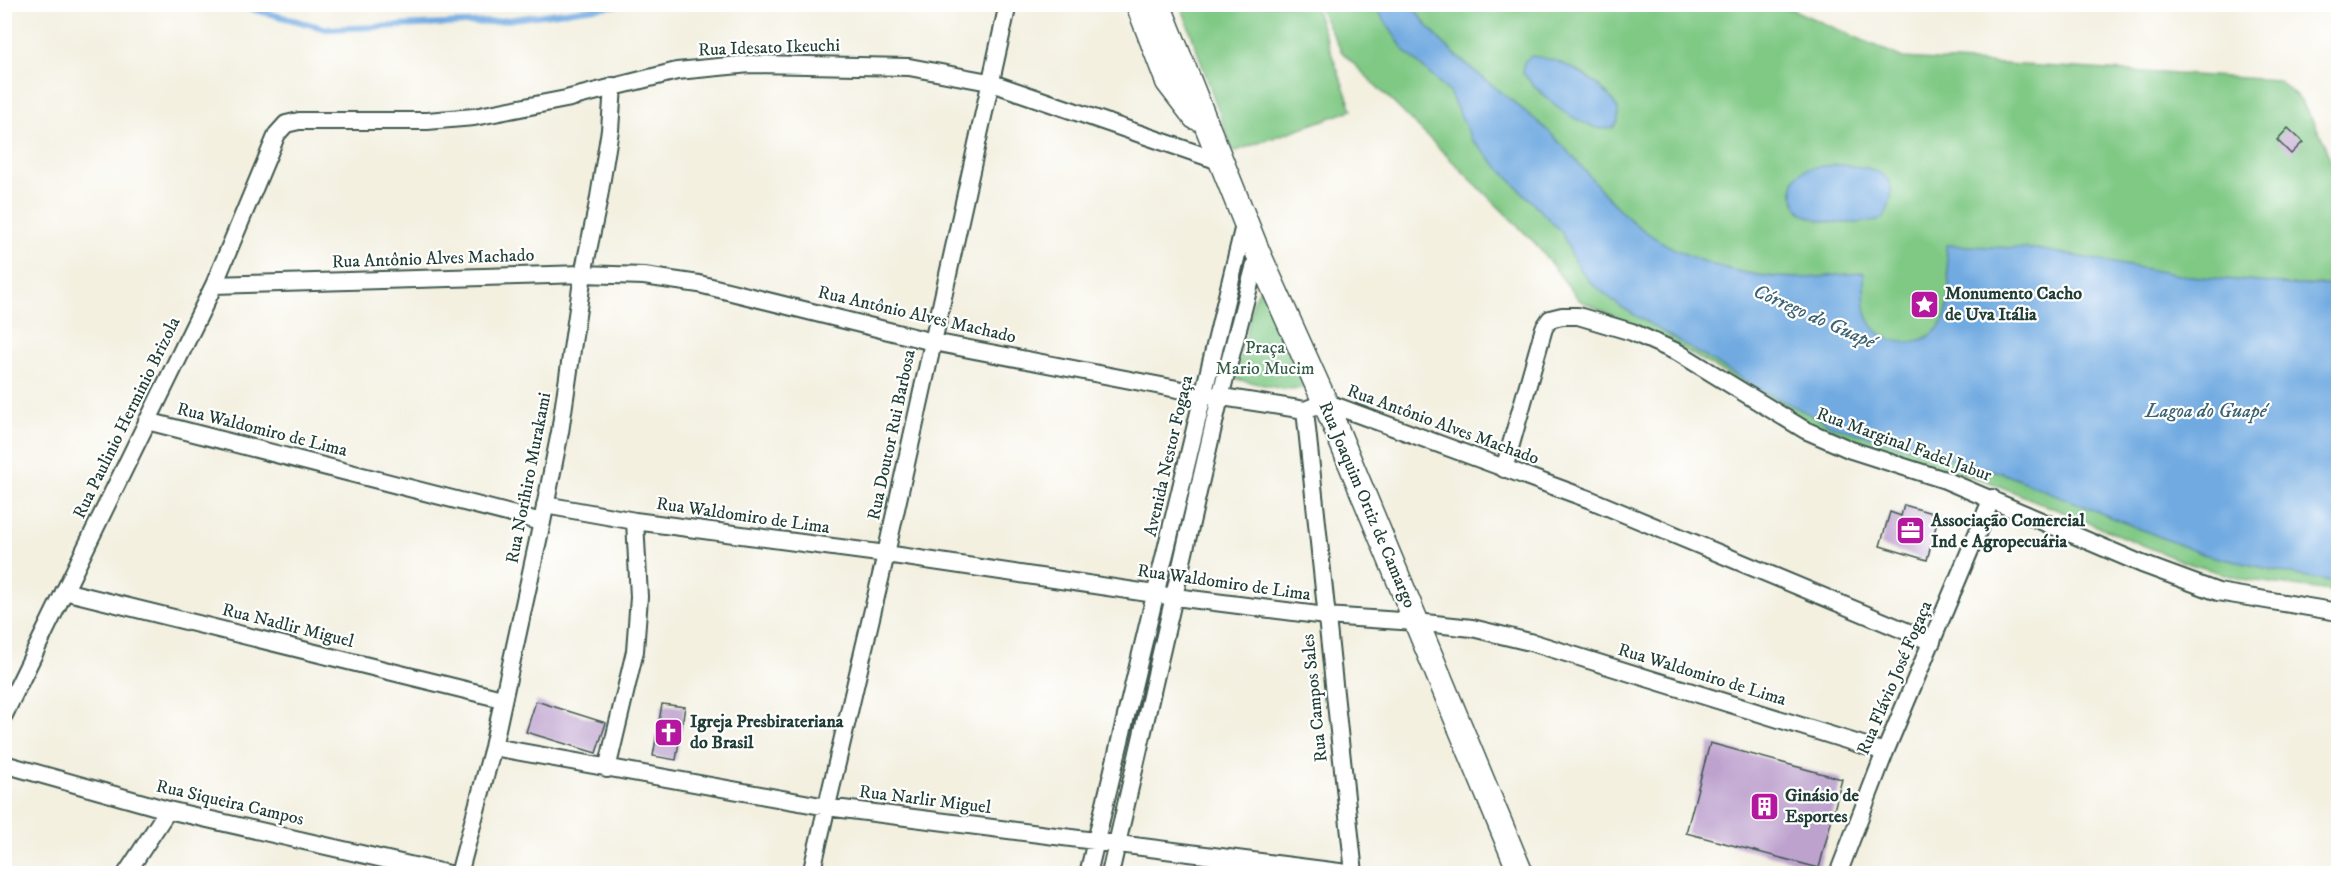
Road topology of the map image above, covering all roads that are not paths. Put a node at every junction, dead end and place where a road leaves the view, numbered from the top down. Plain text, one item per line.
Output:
1 (1008, 4) edge
2 (1138, 4) edge
3 (1158, 4) edge
4 (989, 82) junction
5 (613, 86) junction
6 (277, 134) joint
7 (1212, 137) junction
8 (1222, 162) junction
9 (1245, 221) junction
10 (1258, 253) junction
11 (583, 274) junction
12 (214, 285) junction
13 (933, 342) junction
14 (1203, 394) junction
15 (1220, 397) junction
16 (1315, 406) junction
17 (147, 421) junction
18 (1504, 469) junction
19 (1992, 498) junction
20 (544, 513) junction
21 (635, 521) junction
22 (886, 554) junction
23 (64, 591) junction
24 (1157, 594) junction
25 (1175, 597) junction
26 (2338, 612) edge
27 (1326, 616) junction
28 (1416, 622) junction
29 (1932, 642) junction
30 (502, 699) junction
31 (1129, 706) junction
32 (1148, 710) junction
33 (4, 715) edge
34 (493, 747) junction
35 (1885, 752) junction
36 (4, 764) edge
37 (607, 769) junction
38 (1114, 771) junction
39 (1133, 776) junction
40 (827, 807) junction
41 (168, 810) junction
42 (1096, 842) junction
43 (1116, 845) junction
44 (126, 873) edge
45 (448, 873) edge
46 (459, 873) edge
47 (811, 873) edge
48 (1088, 873) edge
49 (1110, 873) edge
50 (1355, 873) edge
51 (1521, 873) edge
52 (1838, 873) edge

1 - 4 street, Rua Doutor Rui Barbosa
2 - 7 main road, Rua Joaquim Ortiz de Camargo
3 - 7 main road, Rua Joaquim Ortiz de Camargo
4 - 5 street, Rua Idesato Ikeuchi
4 - 8 street, Rua Idesato Ikeuchi
4 - 13 street, Rua Doutor Rui Barbosa
5 - 6 street, Rua Idesato Ikeuchi
5 - 11 street, Rua Norihiro Murakami
6 - 12 street, Rua Paulinio Herminio Brizola
7 - 8 main road, Rua Joaquim Ortiz de Camargo
8 - 9 main road, Rua Joaquim Ortiz de Camargo
9 - 10 main road, Rua Joaquim Ortiz de Camargo
9 - 14 street, Avenida Nestor Fogaça
10 - 15 street, Avenida Nestor Fogaça
10 - 16 main road, Rua Joaquim Ortiz de Camargo
11 - 12 street, Rua Antônio Alves Machado
11 - 13 street, Rua Antônio Alves Machado
11 - 20 street, Rua Norihiro Murakami
12 - 17 street, Rua Paulinio Herminio Brizola
13 - 14 street, Rua Antônio Alves Machado
13 - 22 street, Rua Doutor Rui Barbosa
14 - 15 street, Rua Antônio Alves Machado
14 - 24 street, Avenida Nestor Fogaça
15 - 16 street, Rua Antônio Alves Machado
15 - 25 street, Avenida Nestor Fogaça
16 - 18 street, Rua Antônio Alves Machado
16 - 27 street, Rua Campos Sales
16 - 28 main road, Rua Joaquim Ortiz de Camargo
17 - 20 street, Rua Waldomiro de Lima
17 - 23 street, Rua Paulinio Herminio Brizola
18 - 19 street, Rua Marginal Fadel Jabur
18 - 29 street, Rua Antônio Alves Machado
19 - 26 street, Rua Marginal Fadel Jabur
19 - 29 street, Rua Flávio José Fogaça
20 - 21 street, Rua Waldomiro de Lima
20 - 30 street, Rua Norihiro Murakami
21 - 22 street, Rua Waldomiro de Lima
21 - 37 street
22 - 24 street, Rua Waldomiro de Lima
22 - 40 street, Rua Doutor Rui Barbosa
23 - 30 street, Rua Nadlir Miguel
23 - 33 street, Rua Paulinio Herminio Brizola
24 - 25 street, Rua Waldomiro de Lima
24 - 31 street, Avenida Nestor Fogaça
25 - 27 street, Rua Waldomiro de Lima
25 - 32 street, Avenida Nestor Fogaça
27 - 28 street, Rua Waldomiro de Lima
27 - 50 street, Rua Campos Sales
28 - 35 street, Rua Waldomiro de Lima
28 - 51 main road, Rua Joaquim Ortiz de Camargo
29 - 35 street, Rua Flávio José Fogaça
30 - 34 street, Rua Norihiro Murakami
31 - 32 street
31 - 38 street, Avenida Nestor Fogaça
32 - 39 street, Avenida Nestor Fogaça
34 - 37 street, Rua Narlir Miguel
34 - 46 street, Rua Norihiro Murakami
35 - 52 street, Rua Flávio José Fogaça
36 - 41 street, Rua Siqueira Campos
37 - 40 street, Rua Narlir Miguel
38 - 39 street
38 - 42 street, Avenida Nestor Fogaça
39 - 43 street, Avenida Nestor Fogaça
40 - 42 street, Rua Narlir Miguel
40 - 47 street, Rua Doutor Rui Barbosa
41 - 44 street
41 - 45 street, Rua Siqueira Campos
42 - 43 street, Rua Narlir Miguel
42 - 48 street, Avenida Nestor Fogaça
43 - 49 street, Avenida Nestor Fogaça
43 - 50 street, Rua Narlir Miguel

